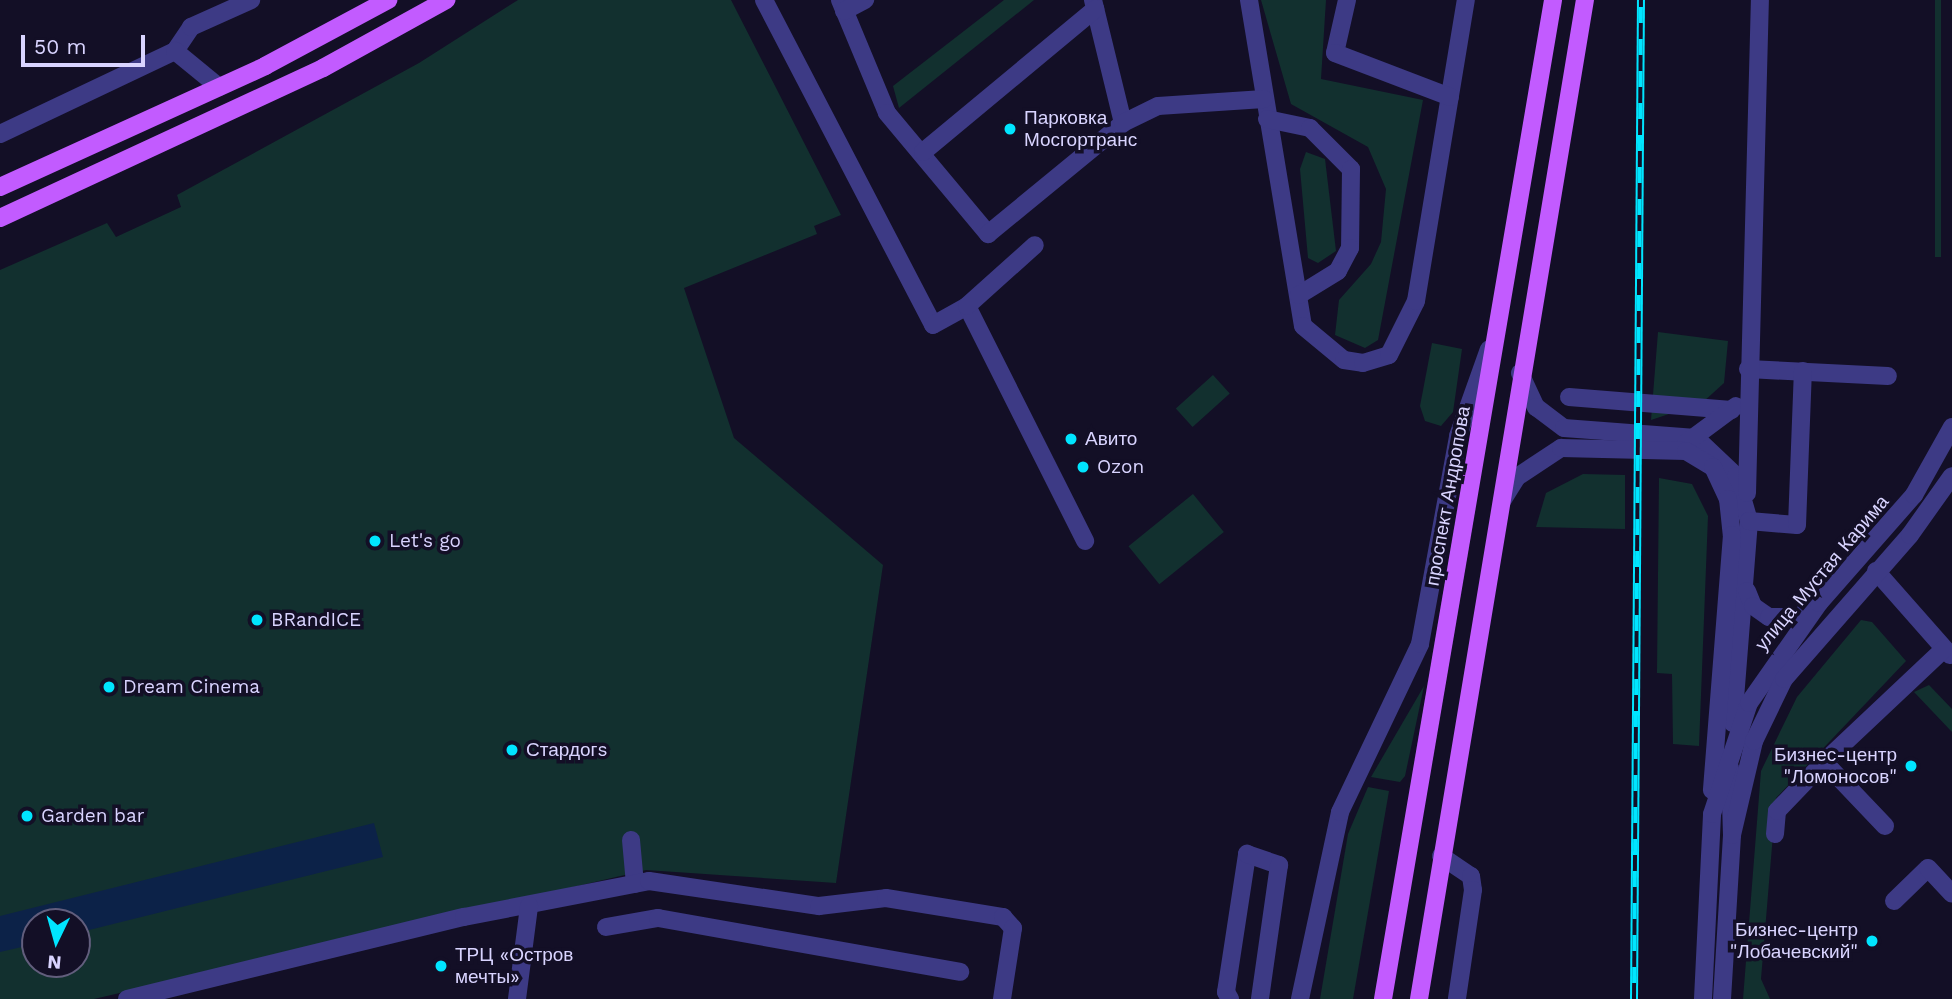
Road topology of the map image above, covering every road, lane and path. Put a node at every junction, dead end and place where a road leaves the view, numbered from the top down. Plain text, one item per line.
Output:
1 (251, 0) edge
2 (388, 0) edge
3 (446, 0) edge
4 (764, 0) edge
5 (865, 0) edge
6 (1249, 0) edge
7 (1347, 0) edge
8 (1466, 0) edge
9 (1553, 0) edge
10 (1585, 0) edge
11 (1760, 0) edge
12 (1094, 4) edge
13 (842, 5) edge
14 (175, 51) junction
15 (219, 87) junction
16 (1450, 97) junction
17 (1264, 99) junction
18 (1267, 119) junction
19 (1123, 123) junction
20 (0, 134) edge
21 (923, 152) junction
22 (0, 187) edge
23 (0, 218) edge
24 (1035, 245) dead end
25 (1298, 295) junction
26 (967, 306) junction
27 (1501, 316) junction
28 (1748, 369) junction
29 (1802, 371) junction
30 (1519, 373) junction
31 (1888, 376) dead end
32 (1747, 396) junction
33 (1569, 397) dead end
34 (1731, 410) junction
35 (1952, 427) edge
36 (1696, 438) junction
37 (1662, 449) junction
38 (1952, 475) edge
39 (1747, 501) junction
40 (1496, 512) junction
41 (1749, 521) junction
42 (1085, 541) dead end
43 (1872, 576) junction
44 (1745, 583) junction
45 (1819, 603) junction
46 (1948, 653) edge
47 (1726, 659) junction
48 (1784, 679) junction
49 (1747, 687) junction
50 (1729, 751) junction
51 (1824, 762) junction
52 (1712, 814) junction
53 (1885, 826) dead end
54 (1775, 834) dead end
55 (1732, 835) junction
56 (631, 840) dead end
57 (1441, 856) junction
58 (635, 884) junction
59 (1952, 894) edge
60 (1894, 901) dead end
61 (529, 906) junction
62 (606, 927) dead end
63 (960, 972) dead end
64 (127, 999) edge
65 (517, 999) edge
66 (1002, 999) edge
67 (1230, 999) edge
68 (1260, 999) edge
69 (1300, 999) edge
70 (1383, 999) edge
71 (1419, 999) edge
72 (1457, 999) edge
73 (1703, 999) edge
74 (1722, 999) edge

1 - 14 street
2 - 15 main road
3 - 23 main road
4 - 26 street
5 - 13 street
6 - 17 street
7 - 16 street
8 - 16 street
9 - 27 main road, проспект Андропова
10 - 30 main road
11 - 28 street
12 - 19 street
12 - 21 street
13 - 21 street
14 - 15 street
14 - 20 street
15 - 22 main road
16 - 25 street
17 - 18 street
17 - 19 street
18 - 25 street
18 - 25 street
19 - 21 street
24 - 26 street
26 - 42 street
27 - 69 street
27 - 70 main road, проспект Андропова
28 - 29 street
28 - 32 street
29 - 31 street
29 - 41 street
30 - 36 street
30 - 40 main road
32 - 34 street
32 - 39 street
33 - 34 street
34 - 36 street
35 - 45 street, улица Мустая Карима
36 - 37 street
36 - 39 street
37 - 40 street
37 - 47 street
38 - 43 street, улица Мустая Карима
39 - 41 street
40 - 57 main road
41 - 44 street
43 - 46 street
43 - 48 street, улица Мустая Карима
44 - 45 street
44 - 49 street
45 - 49 street, улица Мустая Карима
46 - 51 street
47 - 49 street
47 - 52 street
48 - 49 street
48 - 55 street, улица Мустая Карима
49 - 50 street
50 - 52 street
50 - 55 street
51 - 53 street
51 - 54 street
52 - 73 street
55 - 74 street, улица Мустая Карима
56 - 58 street
57 - 71 main road
57 - 72 street
58 - 61 street
58 - 66 street
59 - 60 street
61 - 64 street
61 - 65 street
62 - 63 street
67 - 68 street

